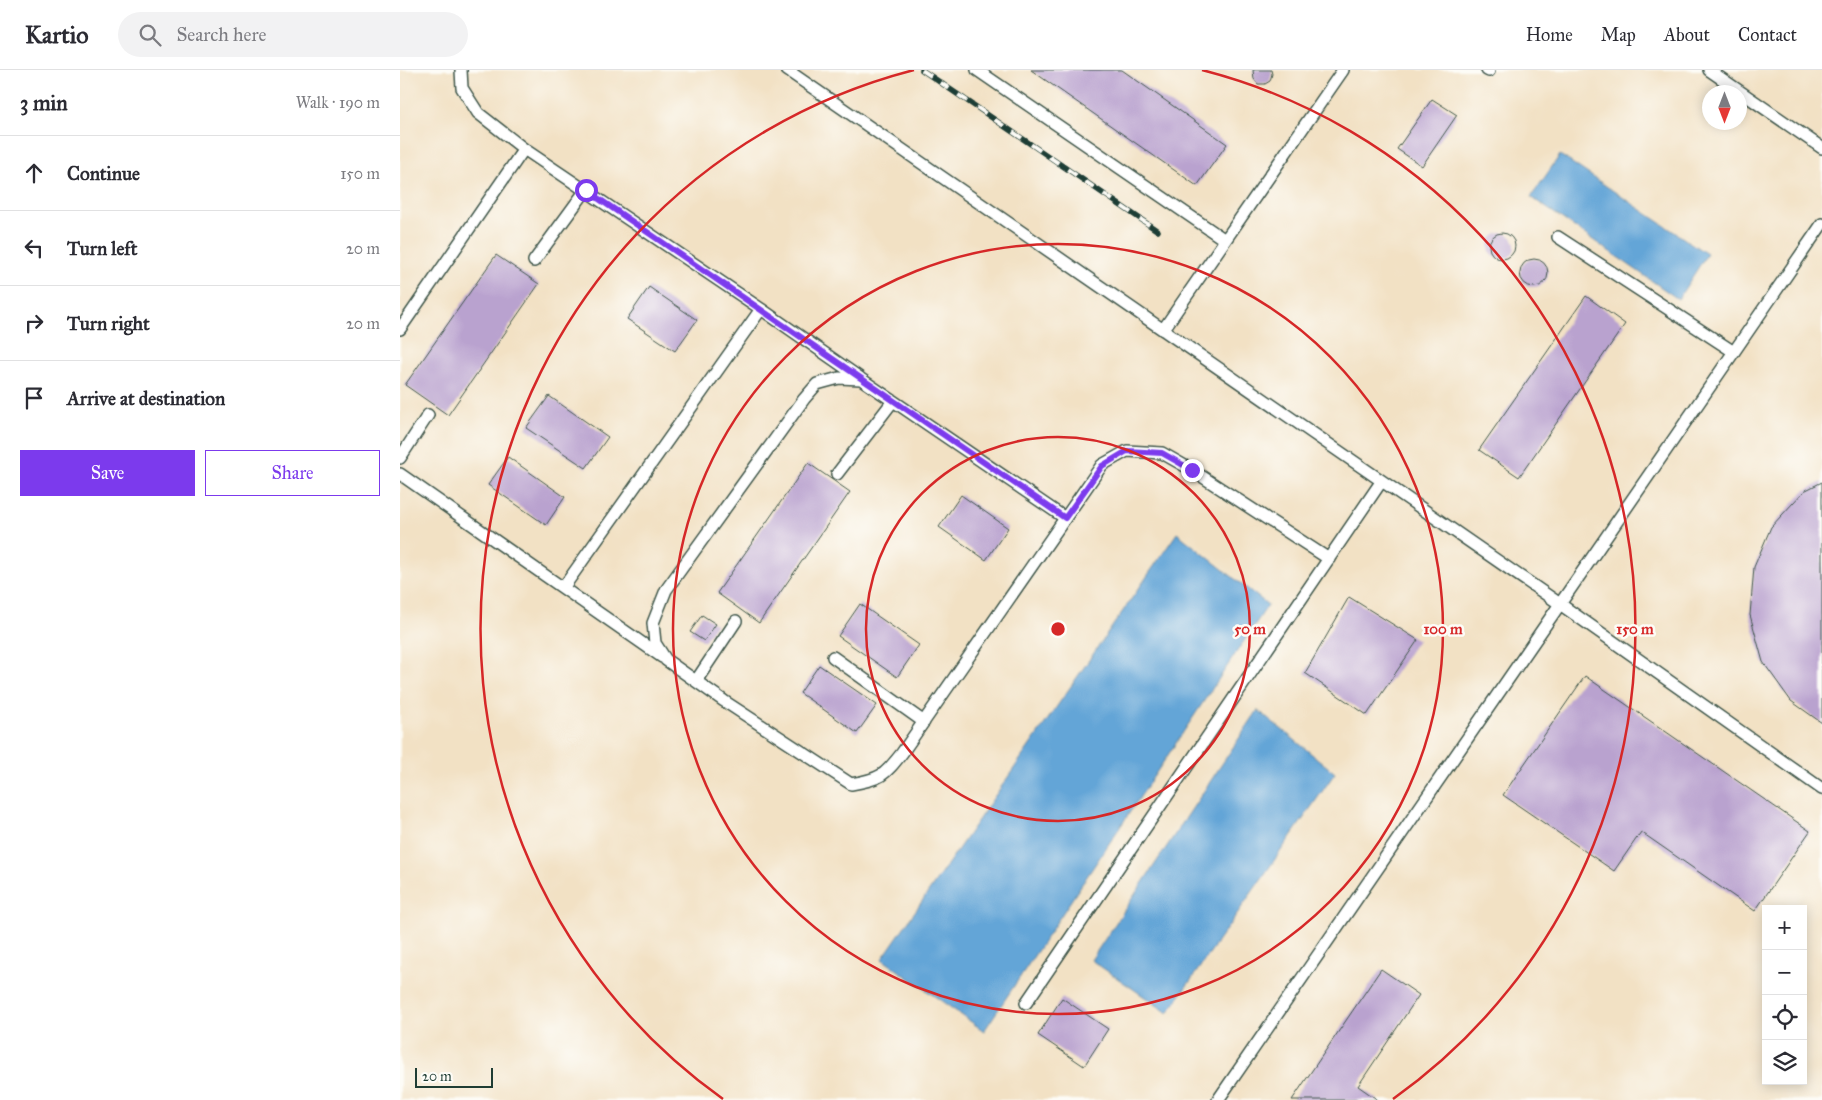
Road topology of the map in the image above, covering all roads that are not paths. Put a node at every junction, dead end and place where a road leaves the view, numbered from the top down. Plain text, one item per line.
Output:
1 (461, 70) edge
2 (787, 70) edge
3 (977, 70) edge
4 (1343, 70) edge
5 (1709, 70) edge
6 (1822, 148) edge
7 (524, 149) junction
8 (586, 190) junction
9 (1822, 224) edge
10 (1558, 237) dead end
11 (1226, 240) junction
12 (534, 261) dead end
13 (761, 309) junction
14 (400, 329) edge
15 (1164, 330) junction
16 (1734, 352) junction
17 (861, 380) junction
18 (893, 401) junction
19 (428, 414) dead end
20 (400, 458) edge
21 (400, 474) edge
22 (837, 474) dead end
23 (1381, 482) junction
24 (1065, 518) junction
25 (1329, 559) junction
26 (563, 588) junction
27 (1560, 604) junction
28 (736, 621) dead end
29 (833, 657) dead end
30 (666, 660) junction
31 (696, 681) junction
32 (924, 722) junction
33 (1822, 789) edge
34 (1026, 1003) dead end
35 (1218, 1100) edge

1 - 7 lane
2 - 15 lane
3 - 11 lane
4 - 11 lane
5 - 6 lane
7 - 8 lane
7 - 14 lane
8 - 12 lane
8 - 13 lane
9 - 16 lane
10 - 16 lane
11 - 15 lane
13 - 17 lane
13 - 26 lane
15 - 23 lane
16 - 27 lane
17 - 18 lane
17 - 30 lane
18 - 22 lane
18 - 24 lane
19 - 20 lane
21 - 26 lane
23 - 25 lane
23 - 27 lane
24 - 25 lane
24 - 32 lane
25 - 34 lane
26 - 30 lane
27 - 33 lane
27 - 35 lane
28 - 31 lane
29 - 32 lane
30 - 31 lane
31 - 32 lane

